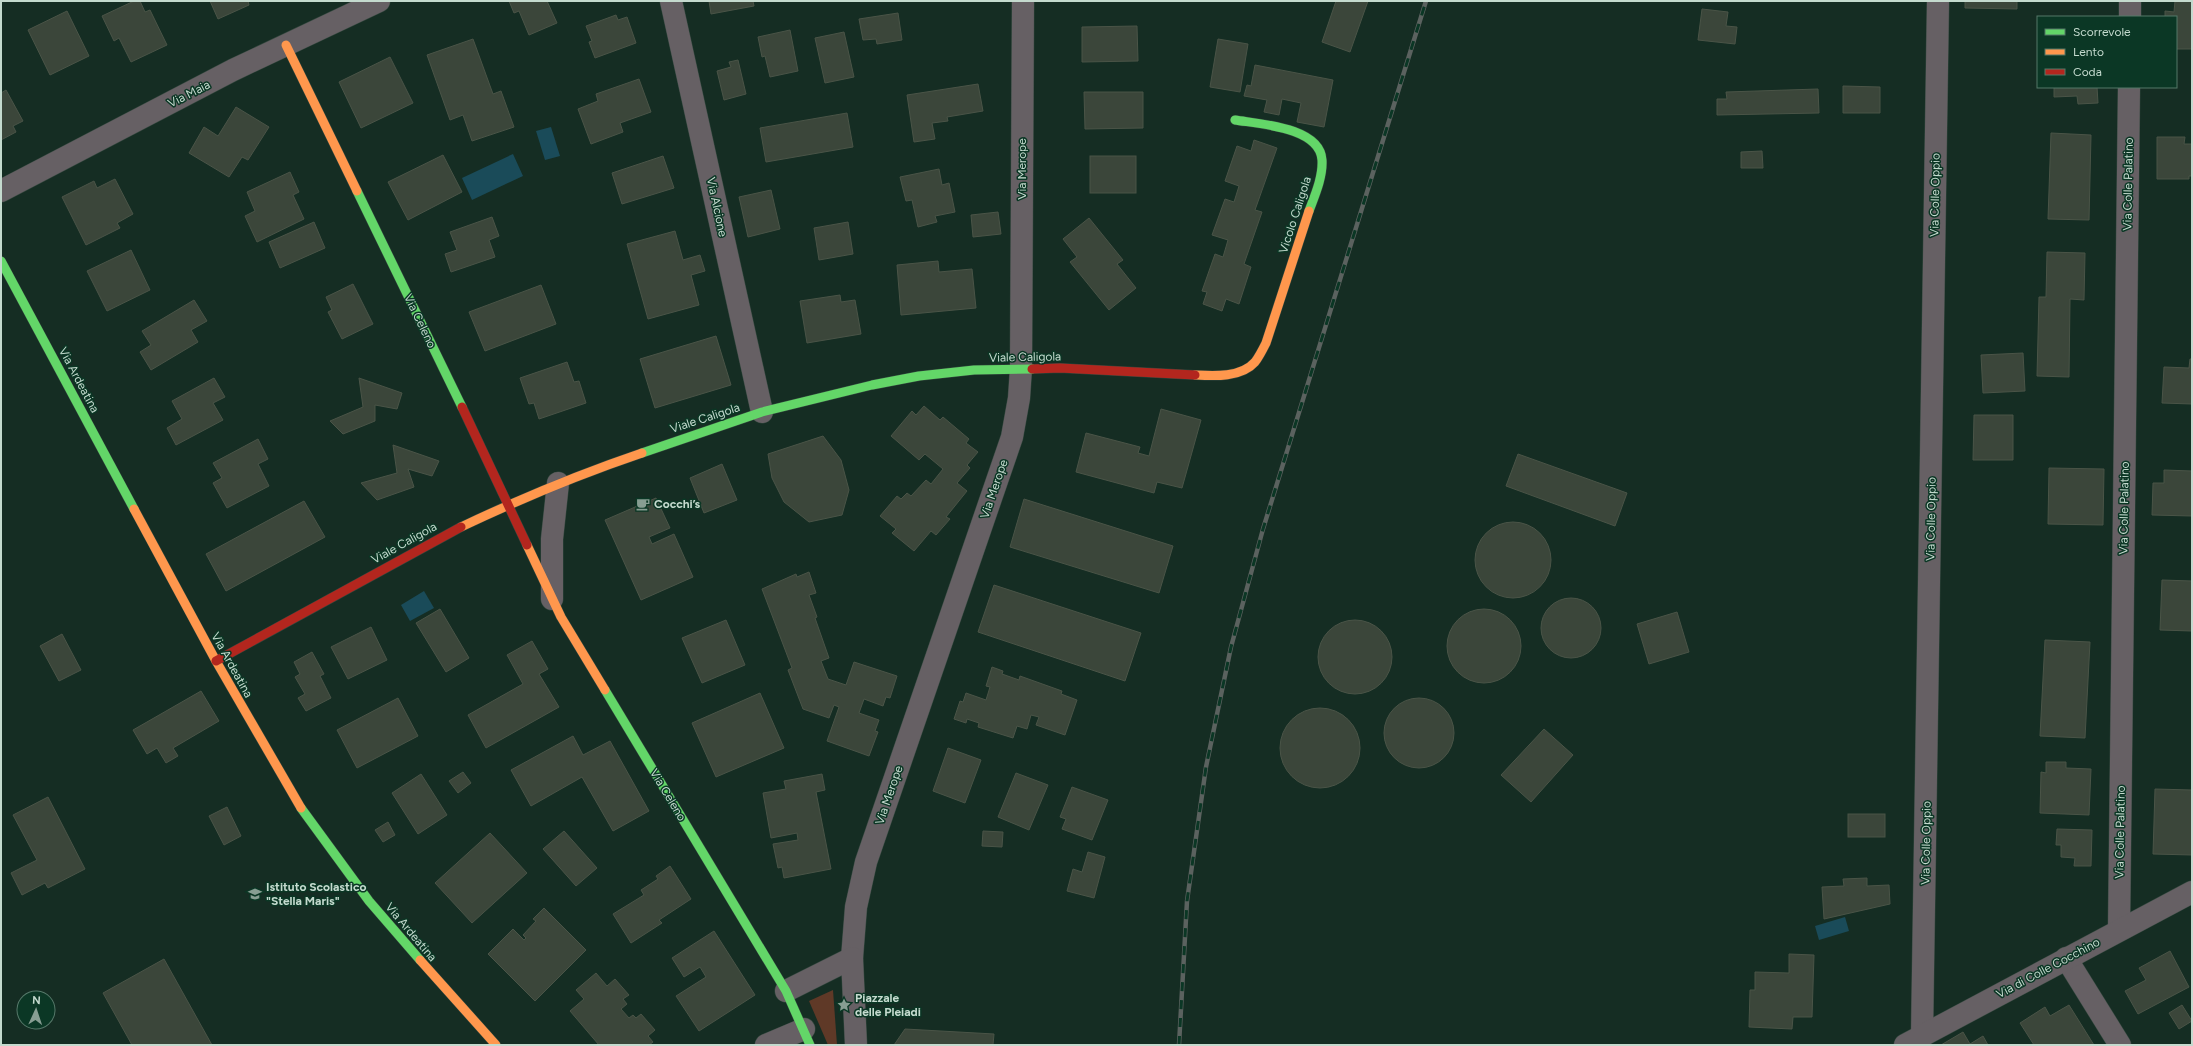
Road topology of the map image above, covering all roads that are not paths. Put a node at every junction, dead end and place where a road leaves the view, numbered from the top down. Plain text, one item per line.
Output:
1 (379, 1) edge
2 (671, 1) edge
3 (1023, 1) edge
4 (1938, 1) edge
5 (2130, 1) edge
6 (2130, 16) edge
7 (286, 45) junction
8 (2129, 88) edge
9 (1235, 120) dead end
10 (1, 191) edge
11 (1, 261) edge
12 (1021, 368) junction
13 (1246, 369) joint
14 (762, 412) junction
15 (558, 483) junction
16 (509, 504) junction
17 (552, 599) junction
18 (216, 661) junction
19 (2192, 892) edge
20 (2119, 930) junction
21 (852, 958) junction
22 (2066, 958) junction
23 (786, 991) junction
24 (807, 1037) edge
25 (1913, 1041) edge
26 (496, 1045) edge
27 (766, 1045) edge
28 (856, 1045) edge
29 (2120, 1045) edge

1 - 7 street, Via Maia
2 - 14 street, Via Alcione
3 - 12 street, Via Merope
4 - 25 street, Via Colle Oppio
5 - 6 street
7 - 10 street, Via Maia
7 - 16 street, Via Celeno
8 - 20 street, Via Colle Palatino
9 - 13 street, Vicolo Caligola
11 - 18 street, Via Ardeatina
12 - 13 street, Viale Caligola
12 - 14 street, Viale Caligola
12 - 21 street, Via Merope
14 - 15 street, Viale Caligola
15 - 16 street, Viale Caligola
15 - 17 street
16 - 17 street, Via Celeno
16 - 18 street, Viale Caligola
17 - 23 street, Via Celeno
18 - 26 street, Via Ardeatina
19 - 20 street, Via di Colle Cocchino
20 - 22 street, Via di Colle Cocchino
21 - 23 street
21 - 28 street
22 - 25 street, Via di Colle Cocchino
22 - 29 street
23 - 24 street
24 - 27 street

